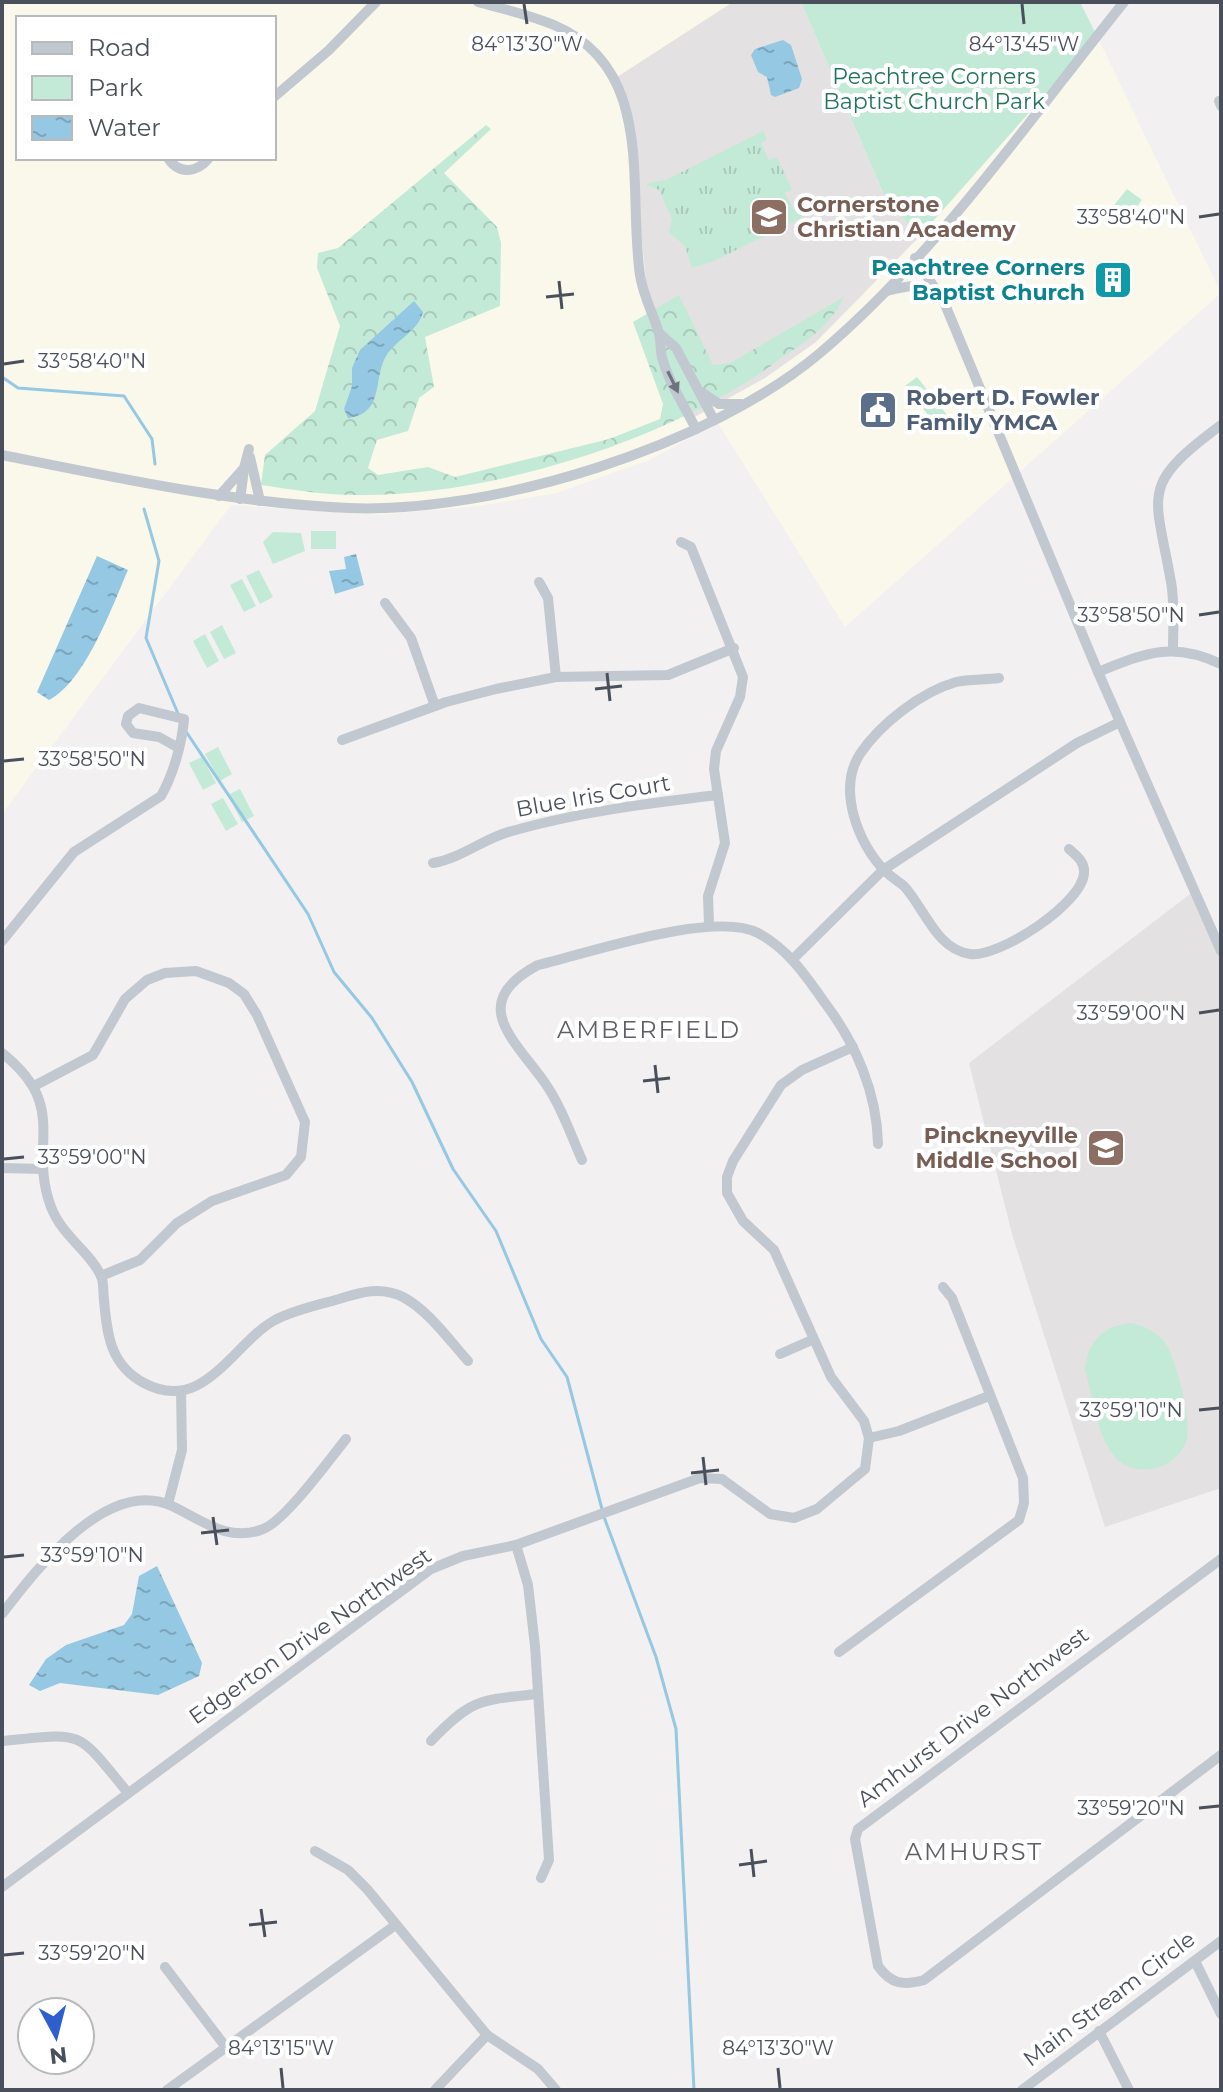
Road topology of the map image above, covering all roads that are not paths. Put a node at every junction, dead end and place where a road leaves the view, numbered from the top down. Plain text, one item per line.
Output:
1 (376, 2) edge
2 (478, 2) edge
3 (1124, 2) edge
4 (276, 95) edge
5 (170, 160) edge
6 (207, 160) edge
7 (915, 258) junction
8 (886, 291) junction
9 (944, 302) junction
10 (659, 333) junction
11 (698, 390) junction
12 (743, 404) junction
13 (714, 420) junction
14 (1221, 425) edge
15 (696, 429) junction
16 (2, 455) edge
17 (244, 468) junction
18 (219, 496) junction
19 (240, 499) junction
20 (260, 501) junction
21 (681, 542) dead end
22 (539, 582) dead end
23 (385, 603) dead end
24 (734, 648) junction
25 (1173, 649) junction
26 (1221, 664) edge
27 (1098, 672) junction
28 (556, 677) junction
29 (999, 678) dead end
30 (435, 706) junction
31 (1120, 722) junction
32 (342, 740) dead end
33 (177, 747) junction
34 (718, 795) junction
35 (1069, 849) dead end
36 (433, 863) dead end
37 (883, 870) junction
38 (709, 924) junction
39 (2, 941) edge
40 (1221, 951) edge
41 (793, 959) junction
42 (853, 1047) junction
43 (2, 1053) edge
44 (34, 1086) junction
45 (878, 1144) dead end
46 (582, 1160) dead end
47 (2, 1168) edge
48 (43, 1169) junction
49 (101, 1276) junction
50 (943, 1287) dead end
51 (812, 1340) junction
52 (780, 1354) dead end
53 (468, 1361) dead end
54 (181, 1391) junction
55 (989, 1396) junction
56 (869, 1438) junction
57 (346, 1439) dead end
58 (168, 1504) junction
59 (516, 1545) junction
60 (1221, 1559) edge
61 (2, 1614) edge
62 (839, 1652) dead end
63 (537, 1694) junction
64 (2, 1741) edge
65 (431, 1741) dead end
66 (1221, 1755) edge
67 (128, 1793) junction
68 (315, 1851) dead end
69 (541, 1878) dead end
70 (2, 1887) edge
71 (394, 1926) junction
72 (1221, 1941) edge
73 (1195, 1961) junction
74 (165, 1967) dead end
75 (1221, 2014) edge
76 (1099, 2031) junction
77 (487, 2035) junction
78 (225, 2046) junction
79 (167, 2090) edge
80 (435, 2090) edge
81 (556, 2090) edge
82 (1022, 2090) edge
83 (1129, 2090) edge

1 - 4 street
2 - 10 street
3 - 7 street
5 - 6 street
7 - 8 street
7 - 9 street
8 - 9 street
8 - 12 street
9 - 27 street
10 - 11 street
10 -> 15 street
11 - 12 street
11 - 13 street
12 - 13 street
13 - 15 street
14 - 25 street
15 - 20 street
16 - 18 street
17 - 18 street
17 - 19 street
17 - 20 street
18 - 19 street
19 - 20 street
21 - 24 street
22 - 28 street
23 - 30 street
24 - 28 street
24 - 34 street
25 - 26 street
25 - 27 street
27 - 31 street
28 - 30 street
29 - 37 street
30 - 32 street
31 - 37 street
31 - 40 street
33 - 33 street
33 - 39 street
34 - 36 street, Blue Iris Court
34 - 38 street
35 - 37 street
37 - 41 street
38 - 41 street
38 - 46 street
41 - 42 street
42 - 45 street
42 - 51 street
43 - 44 street
44 - 48 street
44 - 49 street
47 - 48 street
48 - 49 street
49 - 54 street
50 - 55 street
51 - 52 street
51 - 56 street
53 - 54 street
54 - 58 street
55 - 56 street
55 - 62 street
56 - 59 street, Edgerton Drive Northwest
57 - 58 street
58 - 61 street
59 - 63 street
59 - 67 street, Edgerton Drive Northwest
60 - 66 street, Amhurst Drive Northwest
63 - 65 street
63 - 69 street
64 - 67 street
67 - 70 street, Edgerton Drive Northwest
68 - 71 street
71 - 77 street
71 - 78 street
72 - 73 street, Main Stream Circle
73 - 75 street
73 - 76 street, Main Stream Circle
74 - 78 street
76 - 82 street, Main Stream Circle
76 - 83 street
77 - 80 street
77 - 81 street
78 - 79 street

